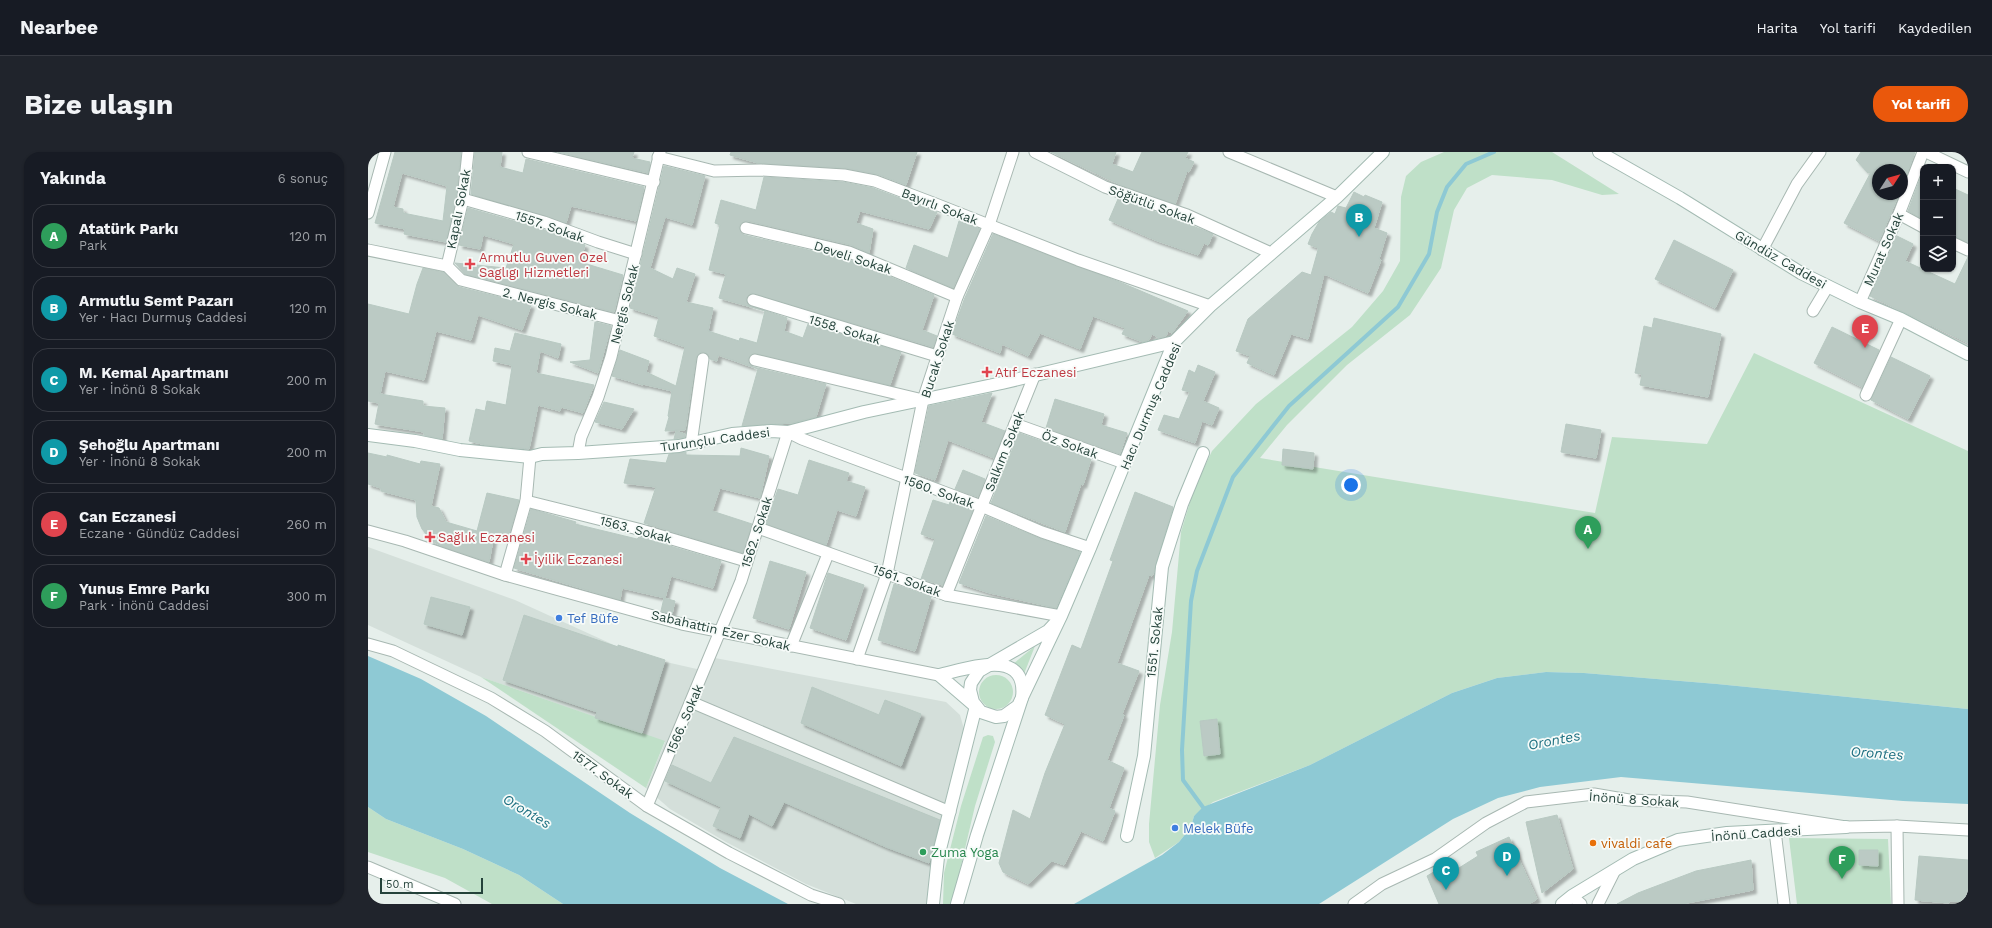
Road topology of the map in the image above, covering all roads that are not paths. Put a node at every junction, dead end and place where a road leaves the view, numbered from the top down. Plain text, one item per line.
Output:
1 (385, 152) edge
2 (468, 152) edge
3 (528, 152) edge
4 (1013, 152) edge
5 (1035, 152) edge
6 (1229, 152) edge
7 (1383, 152) edge
8 (1820, 152) edge
9 (1923, 152) edge
10 (1926, 152) edge
11 (659, 154) edge
12 (1603, 155) edge
13 (1968, 172) edge
14 (654, 182) junction
15 (1337, 197) junction
16 (463, 199) junction
17 (368, 213) edge
18 (1899, 214) junction
19 (989, 225) junction
20 (1920, 225) edge
21 (746, 228) dead end
22 (1956, 244) edge
23 (368, 250) edge
24 (1762, 250) junction
25 (1968, 250) edge
26 (1271, 253) junction
27 (636, 254) junction
28 (447, 266) junction
29 (1828, 286) junction
30 (957, 297) junction
31 (753, 300) dead end
32 (1860, 302) junction
33 (1210, 306) junction
34 (1813, 311) dead end
35 (1901, 319) junction
36 (620, 321) junction
37 (1174, 342) junction
38 (1968, 354) edge
39 (937, 356) junction
40 (703, 359) dead end
41 (755, 360) dead end
42 (1035, 374) junction
43 (1866, 395) dead end
44 (923, 400) junction
45 (1015, 424) junction
46 (788, 432) junction
47 (368, 436) edge
48 (691, 444) junction
49 (578, 453) junction
50 (1203, 453) dead end
51 (530, 457) junction
52 (1124, 463) junction
53 (906, 479) junction
54 (526, 501) junction
55 (981, 506) junction
56 (758, 528) junction
57 (368, 531) edge
58 (1090, 548) junction
59 (828, 554) junction
60 (746, 561) junction
61 (887, 574) junction
62 (505, 575) junction
63 (946, 595) junction
64 (1060, 617) junction
65 (720, 631) junction
66 (368, 644) edge
67 (792, 646) junction
68 (857, 659) junction
69 (988, 665) junction
70 (939, 675) junction
71 (1022, 698) junction
72 (691, 702) junction
73 (976, 706) junction
74 (647, 806) junction
75 (950, 812) junction
76 (1897, 826) junction
77 (1846, 827) junction
78 (1775, 830) junction
79 (1968, 830) edge
80 (1127, 836) dead end
81 (368, 866) edge
82 (1614, 872) junction
83 (1366, 900) edge
84 (1574, 901) edge
85 (455, 904) edge
86 (839, 904) edge
87 (933, 904) edge
88 (957, 904) edge
89 (1354, 904) edge
90 (1562, 904) edge
91 (1598, 904) edge
92 (1784, 904) edge
93 (1898, 904) edge

1 - 17 street
2 - 16 street, Kapalı Sokak
3 - 14 street
4 - 19 street, Bucak Sokak
5 - 26 street, Söğütlü Sokak
6 - 15 street
7 - 15 main road, Hacı Durmuş Caddesi
8 - 24 street
9 - 18 street, Murat Sokak
10 - 13 street
11 - 14 street, Nergis Sokak
11 - 19 street, Bayırlı Sokak
12 - 24 main road, Gündüz Caddesi
14 - 27 street, Nergis Sokak
15 - 26 main road, Hacı Durmuş Caddesi
16 - 27 street, 1557. Sokak
16 - 28 street, Kapalı Sokak
18 - 20 street
18 - 32 street, Murat Sokak
19 - 30 street, Bucak Sokak
19 - 33 street, Bayırlı Sokak
21 - 30 street, Develi Sokak
22 - 25 street
23 - 28 street
24 - 29 main road, Gündüz Caddesi
26 - 33 main road, Hacı Durmuş Caddesi
27 - 36 street, Nergis Sokak
28 - 36 street, 2. Nergis Sokak
29 - 32 main road, Gündüz Caddesi
29 - 34 street
30 - 39 street, Bucak Sokak
31 - 39 street, 1558. Sokak
32 - 35 main road, Gündüz Caddesi
33 - 37 main road, Hacı Durmuş Caddesi
35 - 38 main road, Gündüz Caddesi
35 - 43 street
36 - 49 street, Nergis Sokak
37 - 42 main road, Turunçlu Caddesi
37 - 52 main road, Hacı Durmuş Caddesi
39 - 44 street, Bucak Sokak
40 - 48 street
41 - 44 street
42 - 44 main road, Turunçlu Caddesi
42 - 45 street, Salkım Sokak
44 - 46 main road, Turunçlu Caddesi
44 - 53 street, Bucak Sokak
45 - 52 street, Öz Sokak
45 - 55 street, Salkım Sokak
46 - 48 main road, Turunçlu Caddesi
46 - 53 street, 1560. Sokak
46 - 56 street, 1562. Sokak
47 - 51 main road, Turunçlu Caddesi
48 - 49 main road, Turunçlu Caddesi
49 - 51 main road, Turunçlu Caddesi
50 - 80 main road, 1551. Sokak
51 - 54 street
52 - 58 main road, Hacı Durmuş Caddesi
53 - 55 street, 1560. Sokak
53 - 61 street, Bucak Sokak
54 - 60 street, 1563. Sokak
54 - 62 street
55 - 58 street, 1560. Sokak
55 - 63 street, Salkım Sokak
56 - 59 street, 1561. Sokak
56 - 60 street, 1562. Sokak
57 - 62 street, Sabahattin Ezer Sokak
58 - 64 main road, Hacı Durmuş Caddesi
59 - 61 street, 1561. Sokak
59 - 67 street
60 - 65 street, 1562. Sokak
61 - 63 street, 1561. Sokak
61 - 68 street, Bucak Sokak
62 - 65 street, Sabahattin Ezer Sokak
63 - 64 street, 1561. Sokak
64 - 69 main road, Hacı Durmuş Caddesi
64 - 71 main road, Hacı Durmuş Caddesi
65 - 67 street, Sabahattin Ezer Sokak
65 - 72 street, 1566. Sokak
66 - 74 street, 1577. Sokak
67 - 68 street, Sabahattin Ezer Sokak
68 - 70 street, Sabahattin Ezer Sokak
69 - 70 main road, Sabahattin Ezer Sokak
69 - 71 main road, Hacı Durmuş Caddesi
69 - 73 main road, Hacı Durmuş Caddesi
70 - 73 main road, Sabahattin Ezer Sokak
71 - 73 main road, Hacı Durmuş Caddesi
71 - 88 main road, Hacı Durmuş Caddesi
72 - 74 street, 1566. Sokak
72 - 75 street
73 - 75 main road, Hacı Durmuş Caddesi
74 - 86 street, 1577. Sokak
75 - 87 main road, Hacı Durmuş Caddesi
76 - 77 street, İnönü Caddesi
76 - 79 street, İnönü Caddesi
76 - 93 street
77 - 78 main road, İnönü Caddesi
77 - 83 street, İnönü 8 Sokak
78 - 82 main road, İnönü Caddesi
78 - 92 street
81 - 85 street
82 - 84 main road, İnönü Caddesi
82 - 91 street
83 - 89 street, İnönü 8 Sokak
84 - 90 main road, İnönü Caddesi

